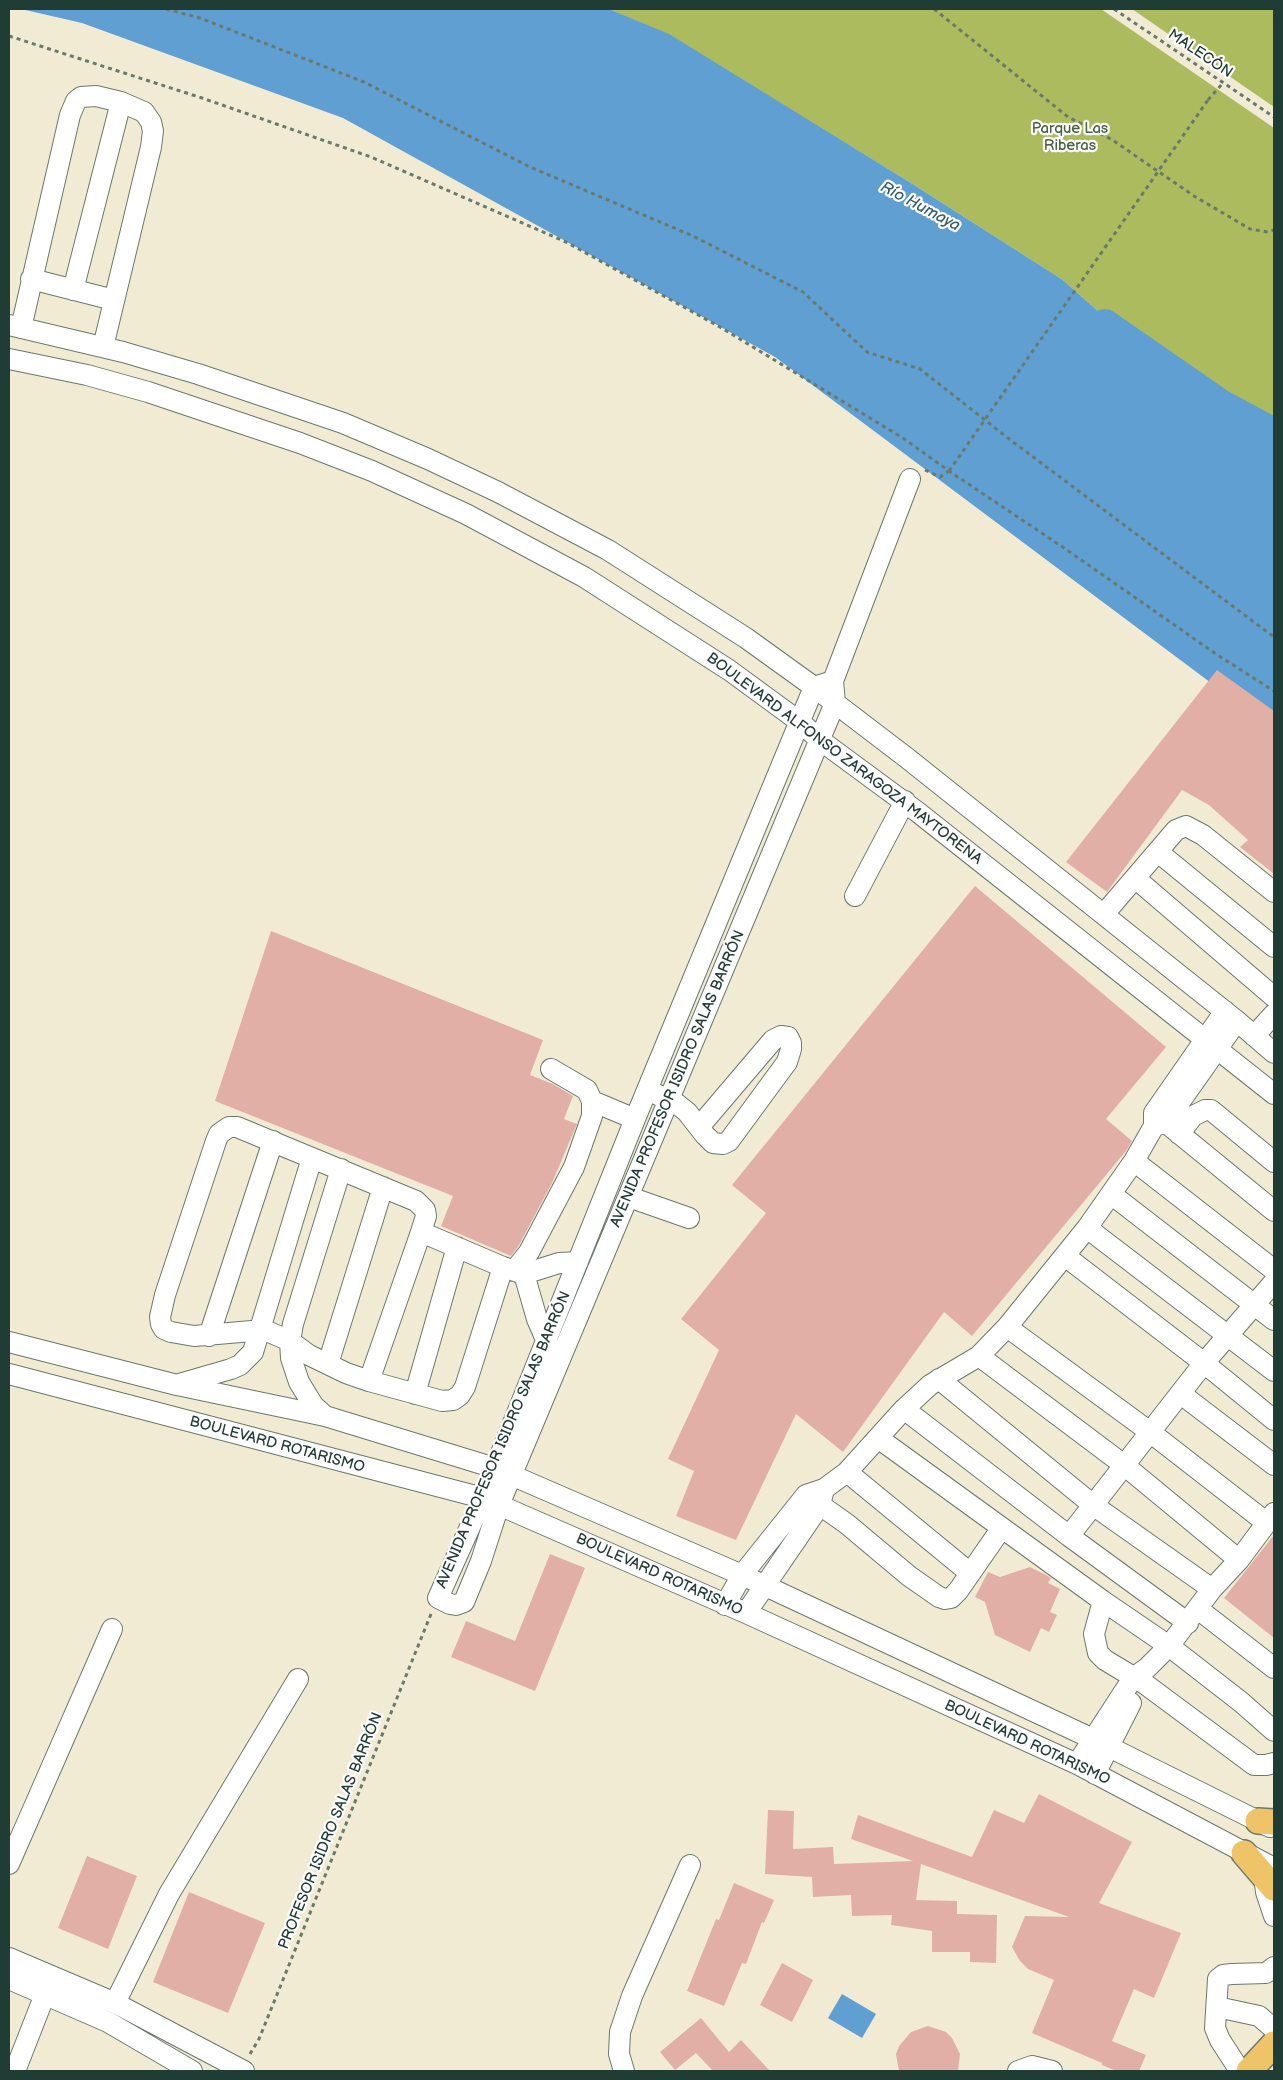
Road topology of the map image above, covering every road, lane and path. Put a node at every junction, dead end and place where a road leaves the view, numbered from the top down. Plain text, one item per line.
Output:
1 (166, 9) edge
2 (934, 9) edge
3 (1114, 9) edge
4 (9, 36) edge
5 (1223, 83) junction
6 (121, 102) junction
7 (1274, 117) edge
8 (1274, 230) edge
9 (31, 279) junction
10 (73, 290) junction
11 (114, 300) junction
12 (15, 327) edge
13 (102, 347) junction
14 (9, 359) edge
15 (384, 440) junction
16 (372, 471) junction
17 (949, 471) junction
18 (910, 479) dead end
19 (1274, 637) edge
20 (824, 684) junction
21 (1274, 691) edge
22 (835, 704) junction
23 (800, 722) junction
24 (820, 740) junction
25 (905, 802) junction
26 (1158, 852) junction
27 (1135, 878) junction
28 (1274, 892) edge
29 (855, 896) dead end
30 (1104, 914) junction
31 (1274, 946) edge
32 (1274, 997) edge
33 (1274, 1014) edge
34 (1231, 1016) junction
35 (1254, 1036) junction
36 (1212, 1044) junction
37 (1274, 1053) edge
38 (551, 1069) dead end
39 (648, 1089) junction
40 (1274, 1094) edge
41 (668, 1100) junction
42 (592, 1102) junction
43 (635, 1119) junction
44 (1163, 1124) junction
45 (699, 1126) junction
46 (274, 1141) junction
47 (312, 1158) junction
48 (1134, 1162) junction
49 (1274, 1162) edge
50 (341, 1169) junction
51 (383, 1187) junction
52 (1111, 1194) junction
53 (629, 1197) junction
54 (1274, 1211) edge
55 (689, 1218) dead end
56 (1087, 1228) junction
57 (421, 1232) junction
58 (457, 1247) junction
59 (1065, 1256) junction
60 (578, 1262) junction
61 (514, 1270) junction
62 (1274, 1270) edge
63 (1274, 1282) edge
64 (1254, 1305) junction
65 (1274, 1320) edge
66 (1007, 1327) junction
67 (260, 1330) junction
68 (1228, 1335) junction
69 (209, 1336) junction
70 (290, 1341) junction
71 (9, 1342) edge
72 (547, 1342) junction
73 (979, 1356) junction
74 (1204, 1363) junction
75 (328, 1364) junction
76 (1274, 1371) edge
77 (9, 1374) edge
78 (939, 1379) junction
79 (369, 1381) junction
80 (177, 1385) junction
81 (415, 1394) junction
82 (1180, 1394) junction
83 (904, 1409) junction
84 (325, 1416) junction
85 (1274, 1420) edge
86 (1150, 1432) junction
87 (878, 1438) junction
88 (1124, 1465) junction
89 (1274, 1465) edge
90 (503, 1472) junction
91 (847, 1472) junction
92 (817, 1496) junction
93 (491, 1501) junction
94 (1093, 1505) junction
95 (1270, 1518) edge
96 (1002, 1529) junction
97 (1069, 1536) junction
98 (1239, 1560) junction
99 (970, 1573) junction
100 (742, 1575) junction
101 (764, 1586) junction
102 (1212, 1589) junction
103 (438, 1598) joint
104 (1103, 1601) junction
105 (725, 1605) junction
106 (746, 1613) junction
107 (1193, 1616) junction
108 (112, 1629) dead end
109 (1169, 1646) junction
110 (1274, 1668) edge
111 (1142, 1676) junction
112 (298, 1679) dead end
113 (1274, 1731) edge
114 (1101, 1743) junction
115 (1274, 1763) edge
116 (1077, 1764) junction
117 (1095, 1774) junction
118 (1269, 1824) edge
119 (1244, 1853) joint
120 (9, 1864) edge
121 (690, 1865) dead end
122 (1272, 1878) edge
123 (1274, 1916) edge
124 (9, 1958) edge
125 (1274, 1967) edge
126 (9, 1979) edge
127 (48, 1986) junction
128 (115, 2003) junction
129 (1216, 2007) junction
130 (1274, 2029) edge
131 (175, 2034) junction
132 (1274, 2044) edge
133 (165, 2064) edge
134 (241, 2070) edge
135 (14, 2071) edge
136 (192, 2071) edge
137 (624, 2071) edge
138 (1018, 2071) edge
139 (1052, 2071) edge
140 (1240, 2071) edge
141 (1249, 2071) edge

1 - 19 path
2 - 8 path
3 - 5 path, MALECÓN
4 - 17 path
5 - 7 path, MALECÓN
5 - 17 path, bridge
6 - 9 street
6 - 10 street
6 - 11 street
9 - 10 street
9 - 12 street
10 - 11 street
11 - 13 street
12 - 13 street
13 - 15 street
14 - 16 street, BOULEVARD ALFONSO ZARAGOZA MAYTORENA
15 - 16 street
15 - 20 street
16 - 23 street, BOULEVARD ALFONSO ZARAGOZA MAYTORENA
17 - 21 path
18 - 20 street, AVENIDA PROFESOR ISIDRO SALAS BARRÓN
20 - 22 street
20 - 23 street, AVENIDA PROFESOR ISIDRO SALAS BARRÓN
22 - 24 street, AVENIDA PROFESOR ISIDRO SALAS BARRÓN
22 - 30 street
23 - 24 street, BOULEVARD ALFONSO ZARAGOZA MAYTORENA
23 - 39 street, AVENIDA PROFESOR ISIDRO SALAS BARRÓN
24 - 25 street, BOULEVARD ALFONSO ZARAGOZA MAYTORENA
24 - 41 street, AVENIDA PROFESOR ISIDRO SALAS BARRÓN
25 - 29 street
25 - 36 street, BOULEVARD ALFONSO ZARAGOZA MAYTORENA
26 - 27 street
26 - 28 street
26 - 31 street
27 - 30 street
27 - 32 street
30 - 34 street
33 - 35 street
34 - 35 street
34 - 36 street
35 - 37 street
36 - 40 street, BOULEVARD ALFONSO ZARAGOZA MAYTORENA
36 - 44 street
38 - 42 street
39 - 41 street
39 - 43 street, AVENIDA PROFESOR ISIDRO SALAS BARRÓN
41 - 45 street
41 - 53 street, AVENIDA PROFESOR ISIDRO SALAS BARRÓN
42 - 43 street
42 - 61 street
43 - 60 street, AVENIDA PROFESOR ISIDRO SALAS BARRÓN
44 - 48 street
44 - 49 street
44 - 54 street
45 - 45 street
46 - 47 street
46 - 69 street
46 - 69 street
47 - 50 street
47 - 67 street
48 - 52 street
48 - 62 street
50 - 51 street
50 - 70 street
51 - 57 street
51 - 75 street
52 - 56 street
52 - 64 street
53 - 55 street
53 - 90 street, AVENIDA PROFESOR ISIDRO SALAS BARRÓN
56 - 59 street
56 - 68 street
57 - 58 street
57 - 79 street
58 - 61 street
58 - 81 street
59 - 66 street
59 - 74 street
60 - 61 street
60 - 72 street, AVENIDA PROFESOR ISIDRO SALAS BARRÓN
61 - 72 street
61 - 81 street
63 - 64 street
64 - 65 street
64 - 68 street
66 - 73 street
66 - 86 street
67 - 69 street
67 - 70 street
67 - 80 street
68 - 74 street
68 - 76 street
70 - 75 street
70 - 84 street
71 - 80 street, BOULEVARD ROTARISMO
72 - 90 street, AVENIDA PROFESOR ISIDRO SALAS BARRÓN
73 - 78 street
73 - 88 street
74 - 82 street
74 - 85 street
75 - 79 street
77 - 93 street, BOULEVARD ROTARISMO
78 - 83 street
78 - 94 street
79 - 81 street
80 - 84 street, BOULEVARD ROTARISMO
82 - 86 street
82 - 89 street
83 - 87 street
83 - 97 street
84 - 90 street, BOULEVARD ROTARISMO
86 - 88 street
86 - 95 street
87 - 91 street
87 - 96 street
88 - 94 street
88 - 98 street
90 - 93 street, AVENIDA PROFESOR ISIDRO SALAS BARRÓN
90 - 100 street, BOULEVARD ROTARISMO
91 - 92 street
91 - 99 street
92 - 99 street
92 - 100 street
92 - 101 street
93 - 103 street, AVENIDA PROFESOR ISIDRO SALAS BARRÓN
93 - 105 street, BOULEVARD ROTARISMO
94 - 97 street
94 - 102 street
95 - 98 street
96 - 99 street
96 - 104 street
97 - 107 street
98 - 102 street
100 - 101 street, BOULEVARD ROTARISMO
100 - 105 street
101 - 106 street
101 - 114 street, BOULEVARD ROTARISMO
102 - 107 street
103 - 134 path, PROFESOR ISIDRO SALAS BARRÓN
104 - 109 street
104 - 111 street
105 - 106 street, BOULEVARD ROTARISMO
106 - 116 street, BOULEVARD ROTARISMO
107 - 109 street
107 - 110 street
108 - 120 street
109 - 111 street
109 - 113 street
111 - 114 street
111 - 115 street
112 - 128 street
114 - 116 street
114 - 117 street
114 - 118 street, BOULEVARD ROTARISMO
116 - 117 street, BOULEVARD ROTARISMO
117 - 119 street, BOULEVARD ROTARISMO
119 - 122 main road
121 - 137 street
122 - 123 street
124 - 127 street
125 - 129 street
126 - 127 street
127 - 128 street
127 - 133 street
127 - 135 street
128 - 131 street
129 - 130 street
129 - 140 street
131 - 133 street
131 - 134 street
132 - 141 main road
133 - 136 street
138 - 139 street

